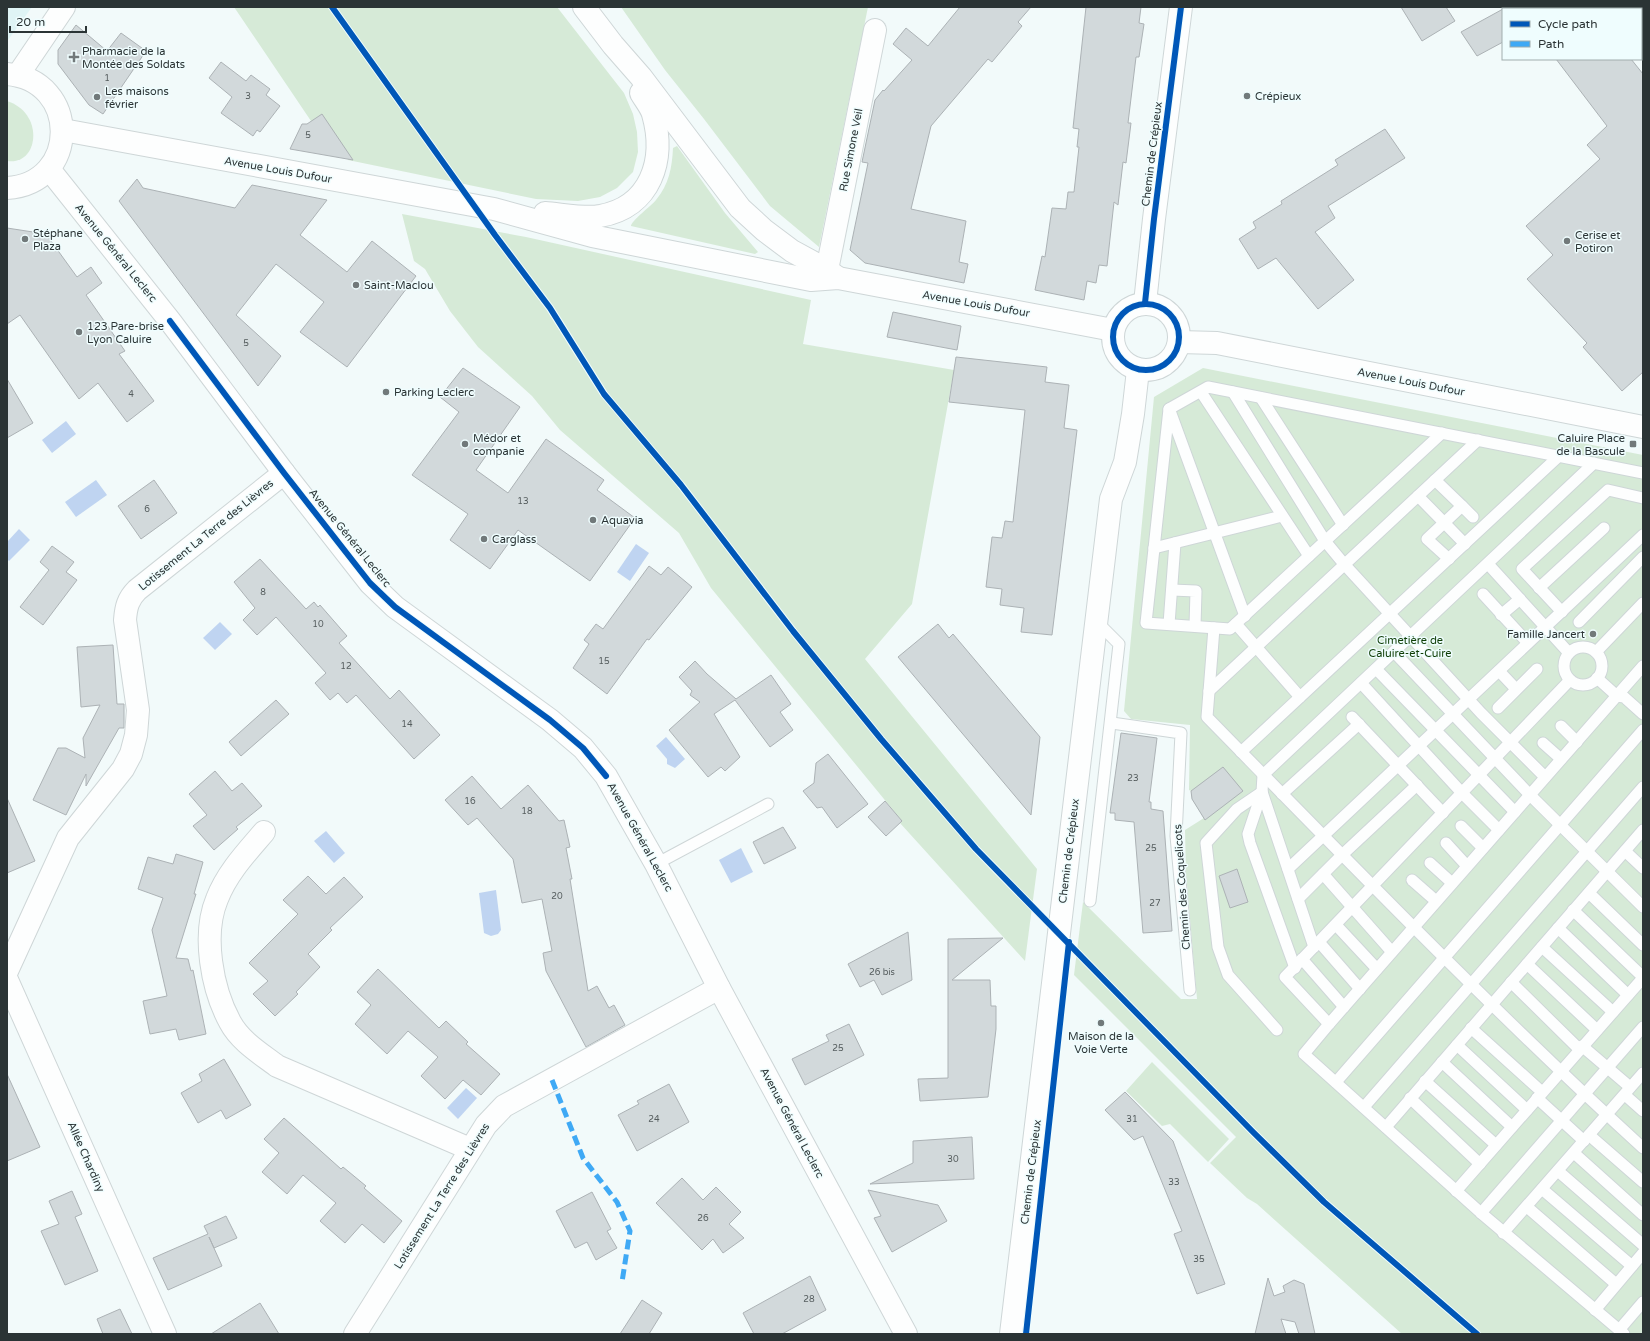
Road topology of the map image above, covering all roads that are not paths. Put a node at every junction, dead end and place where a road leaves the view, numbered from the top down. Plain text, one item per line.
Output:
1 (64, 7) edge
2 (584, 7) edge
3 (1181, 7) edge
4 (875, 30) dead end
5 (613, 45) junction
6 (12, 75) edge
7 (63, 130) junction
8 (49, 169) junction
9 (7, 188) edge
10 (494, 209) junction
11 (833, 274) junction
12 (1145, 304) junction
13 (1113, 330) junction
14 (1179, 342) junction
15 (1138, 370) junction
16 (1201, 392) junction
17 (1233, 392) junction
18 (1261, 398) junction
19 (1169, 408) junction
20 (1643, 427) edge
21 (1442, 433) junction
22 (1478, 440) junction
23 (1559, 456) junction
24 (1594, 463) junction
25 (284, 473) junction
26 (1643, 473) edge
27 (1435, 480) junction
28 (1418, 496) junction
29 (1643, 498) edge
30 (1462, 506) junction
31 (1282, 516) junction
32 (1473, 517) dead end
33 (1444, 523) junction
34 (1343, 525) junction
35 (1604, 528) dead end
36 (1215, 533) junction
37 (1643, 535) edge
38 (1326, 541) junction
39 (1175, 543) junction
40 (1465, 544) junction
41 (1154, 548) junction
42 (1309, 556) junction
43 (1643, 557) edge
44 (1448, 559) junction
45 (1344, 564) junction
46 (1488, 564) junction
47 (1593, 582) junction
48 (1539, 588) junction
49 (1172, 590) junction
50 (1483, 594) dead end
51 (1606, 595) junction
52 (1520, 599) junction
53 (1643, 603) edge
54 (1562, 612) junction
55 (1390, 614) junction
56 (1501, 615) junction
57 (1245, 616) junction
58 (1096, 621) junction
59 (1579, 622) dead end
60 (1169, 624) junction
61 (1236, 624) junction
62 (1195, 626) junction
63 (1545, 627) junction
64 (1214, 628) junction
65 (1411, 636) junction
66 (1528, 643) junction
67 (1256, 647) junction
68 (1394, 652) junction
69 (1596, 652) junction
70 (1569, 653) junction
71 (1643, 666) edge
72 (1376, 669) junction
73 (1537, 669) dead end
74 (1499, 671) junction
75 (1597, 678) junction
76 (1570, 680) junction
77 (1361, 683) junction
78 (1516, 689) junction
79 (1209, 691) junction
80 (1617, 696) junction
81 (1300, 697) junction
82 (1468, 700) junction
83 (1498, 708) dead end
84 (1643, 714) edge
85 (1452, 715) junction
86 (1112, 723) junction
87 (1561, 726) dead end
88 (1436, 730) junction
89 (1643, 730) edge
90 (1510, 742) junction
91 (1577, 742) junction
92 (1543, 743) dead end
93 (1419, 746) junction
94 (1241, 752) junction
95 (1495, 759) junction
96 (1561, 759) junction
97 (1398, 766) junction
98 (1263, 775) junction
99 (1480, 775) junction
100 (1545, 777) junction
101 (1416, 785) junction
102 (1643, 787) edge
103 (1262, 792) junction
104 (1462, 793) junction
105 (1282, 794) junction
106 (1530, 795) junction
107 (768, 804) dead end
108 (1515, 812) junction
109 (1443, 813) junction
110 (1559, 825) junction
111 (1461, 826) dead end
112 (1499, 830) junction
113 (1643, 831) edge
114 (264, 832) dead end
115 (1323, 836) junction
116 (1446, 843) dead end
117 (1483, 848) junction
118 (1625, 851) junction
119 (1587, 852) junction
120 (1342, 855) junction
121 (1430, 863) dead end
122 (656, 864) junction
123 (1467, 866) junction
124 (1643, 868) edge
125 (1288, 870) junction
126 (1607, 872) junction
127 (1323, 874) junction
128 (1412, 880) dead end
129 (1452, 883) junction
130 (1373, 887) junction
131 (1589, 893) junction
132 (1298, 899) junction
133 (1090, 901) dead end
134 (1436, 901) junction
135 (1353, 907) junction
136 (1643, 907) edge
137 (1573, 910) junction
138 (1336, 925) junction
139 (1414, 927) junction
140 (1558, 928) junction
141 (1317, 944) junction
142 (1643, 945) edge
143 (1542, 947) junction
144 (1392, 952) junction
145 (1445, 957) junction
146 (1298, 963) junction
147 (1527, 964) junction
148 (1376, 969) junction
149 (7, 971) edge
150 (1643, 978) edge
151 (7, 980) edge
152 (1511, 982) junction
153 (1472, 984) junction
154 (719, 988) junction
155 (1360, 989) junction
156 (1190, 990) dead end
157 (1628, 995) junction
158 (1492, 1004) junction
159 (1344, 1006) junction
160 (1613, 1012) junction
161 (1329, 1024) junction
162 (1643, 1027) edge
163 (1472, 1028) junction
164 (1277, 1030) dead end
165 (1596, 1030) junction
166 (1457, 1045) junction
167 (1581, 1048) junction
168 (1442, 1062) junction
169 (1608, 1068) junction
170 (1560, 1071) junction
171 (1642, 1077) edge
172 (1425, 1081) junction
173 (1336, 1082) junction
174 (1628, 1091) junction
175 (1585, 1094) junction
176 (1540, 1095) junction
177 (1410, 1098) junction
178 (1364, 1107) junction
179 (1526, 1110) junction
180 (1643, 1111) edge
181 (1607, 1115) junction
182 (1562, 1120) junction
183 (1386, 1127) junction
184 (1512, 1127) junction
185 (1587, 1138) junction
186 (1496, 1145) junction
187 (1643, 1148) edge
188 (470, 1149) junction
189 (1574, 1153) junction
190 (1480, 1164) junction
191 (1558, 1171) junction
192 (1643, 1182) edge
193 (1542, 1189) junction
194 (1456, 1191) junction
195 (1527, 1206) junction
196 (1481, 1213) junction
197 (1643, 1215) edge
198 (1504, 1233) junction
199 (1643, 1245) edge
200 (1643, 1252) edge
201 (1632, 1266) junction
202 (1616, 1284) junction
203 (1643, 1302) edge
204 (1595, 1310) junction
205 (1622, 1332) edge
206 (165, 1334) edge
207 (355, 1334) edge
208 (906, 1334) edge
209 (1011, 1334) edge

1 - 6 main road
2 - 5 main road
3 - 12 main road, Chemin de Crépieux
4 - 11 main road, Rue Simone Veil
5 - 10 main road
5 - 11 main road
6 - 7 main road
7 - 8 main road
7 - 10 main road, Avenue Louis Dufour
8 - 9 main road
8 - 25 main road, Avenue Général Leclerc
10 - 11 main road
11 - 13 main road, Avenue Louis Dufour
12 - 13 main road
12 - 14 main road
13 - 15 main road
14 - 15 main road
14 - 20 main road, Avenue Louis Dufour
15 - 58 main road, Chemin de Crépieux
16 - 17 lane
16 - 19 lane
16 - 31 lane
17 - 18 lane
17 - 38 lane
18 - 21 lane
18 - 34 lane
19 - 36 lane
19 - 41 lane
21 - 22 lane
21 - 34 lane
22 - 23 lane
22 - 27 lane
23 - 24 lane
23 - 40 lane
24 - 26 lane
24 - 46 lane
25 - 122 main road, Avenue Général Leclerc
25 - 149 main road, Lotissement La Terre des Lièvres
27 - 28 lane
27 - 30 lane
28 - 33 lane
28 - 45 lane
29 - 48 lane
30 - 32 lane
30 - 33 lane
31 - 36 lane
31 - 42 lane
33 - 40 lane
33 - 44 lane
34 - 38 lane
35 - 48 lane
36 - 39 lane
36 - 57 lane
37 - 47 lane
38 - 42 lane
38 - 45 lane
39 - 41 lane
39 - 49 lane
40 - 44 lane
41 - 60 lane
42 - 57 lane
43 - 51 lane
44 - 55 lane
45 - 55 lane
45 - 67 lane
46 - 52 lane
46 - 65 lane
47 - 51 lane
47 - 54 lane
48 - 54 lane
49 - 60 lane
49 - 62 lane
50 - 56 lane
51 - 59 lane
52 - 56 lane
52 - 63 lane
53 - 69 lane
54 - 63 lane
55 - 65 lane
55 - 81 lane
56 - 66 lane
57 - 61 lane
58 - 86 lane
58 - 209 main road, Chemin de Crépieux
60 - 62 lane
61 - 64 lane
61 - 67 lane
62 - 64 lane
63 - 66 lane
63 - 70 lane
64 - 79 lane
65 - 68 lane
65 - 82 lane
66 - 74 lane
67 - 79 lane
67 - 81 lane
68 - 72 lane
68 - 85 lane
69 - 70 lane
69 - 75 lane
70 - 76 lane
71 - 80 lane
72 - 77 lane
72 - 88 lane
73 - 78 lane
74 - 78 lane
74 - 82 lane
75 - 76 lane
75 - 80 lane
76 - 90 lane
77 - 93 lane
77 - 98 lane
78 - 83 lane
79 - 94 lane
80 - 84 lane
80 - 91 lane
81 - 94 lane
82 - 85 lane
82 - 90 lane
85 - 88 lane
85 - 95 lane
86 - 133 lane
86 - 156 lane, Chemin des Coquelicots
87 - 91 lane
88 - 93 lane
88 - 99 lane
89 - 110 lane
90 - 95 lane
90 - 100 lane
91 - 96 lane
92 - 96 lane
93 - 97 lane
93 - 104 lane
94 - 98 lane
95 - 99 lane
95 - 106 lane
96 - 100 lane
97 - 101 lane
97 - 105 lane
97 - 115 lane
98 - 103 lane
98 - 105 lane
99 - 104 lane
99 - 108 lane
100 - 106 lane
101 - 109 lane
101 - 120 lane
102 - 119 lane
103 - 125 lane
103 - 146 lane
103 - 164 lane
104 - 109 lane
104 - 112 lane
105 - 115 lane
106 - 108 lane
106 - 110 lane
107 - 122 lane
108 - 112 lane
109 - 130 lane
110 - 119 lane
110 - 145 lane
111 - 117 lane
112 - 117 lane
113 - 118 lane
114 - 188 main road
115 - 120 lane
115 - 125 lane
116 - 123 lane
117 - 123 lane
118 - 124 lane
118 - 126 lane
119 - 126 lane
119 - 153 lane
120 - 127 lane
120 - 130 lane
121 - 129 lane
122 - 154 main road, Avenue Général Leclerc
123 - 129 lane
125 - 132 lane
126 - 131 lane
126 - 136 lane
127 - 132 lane
127 - 135 lane
128 - 134 lane
129 - 134 lane
130 - 135 lane
130 - 139 lane
131 - 137 lane
131 - 142 lane
132 - 141 lane
134 - 139 lane
135 - 138 lane
135 - 144 lane
137 - 140 lane
137 - 150 lane
138 - 141 lane
138 - 148 lane
139 - 144 lane
139 - 145 lane
140 - 143 lane
140 - 157 lane
141 - 146 lane
141 - 155 lane
143 - 147 lane
143 - 160 lane
144 - 148 lane
145 - 153 lane
145 - 173 lane
146 - 159 lane
146 - 161 lane
147 - 152 lane
147 - 165 lane
148 - 155 lane
150 - 157 lane
151 - 206 main road, Allée Chardiny
152 - 158 lane
152 - 167 lane
153 - 158 lane
153 - 178 lane
154 - 188 main road, Lotissement La Terre des Lièvres
154 - 208 main road, Avenue Général Leclerc
155 - 159 lane
157 - 160 lane
158 - 163 lane
158 - 170 lane
159 - 161 lane
160 - 165 lane
161 - 173 lane
162 - 169 lane
163 - 166 lane
163 - 176 lane
165 - 167 lane
166 - 168 lane
166 - 179 lane
167 - 169 lane
167 - 170 lane
168 - 172 lane
168 - 184 lane
169 - 174 lane
169 - 175 lane
170 - 175 lane
170 - 176 lane
171 - 174 lane
172 - 177 lane
172 - 186 lane
173 - 178 lane
174 - 180 lane
174 - 181 lane
175 - 181 lane
175 - 182 lane
176 - 179 lane
176 - 182 lane
177 - 183 lane
177 - 190 lane
178 - 183 lane
179 - 184 lane
181 - 185 lane
181 - 187 lane
182 - 185 lane
182 - 196 lane
183 - 194 lane
184 - 186 lane
185 - 189 lane
185 - 192 lane
186 - 190 lane
188 - 207 main road, Lotissement La Terre des Lièvres
189 - 191 lane
189 - 197 lane
190 - 194 lane
191 - 193 lane
191 - 199 lane
193 - 195 lane
193 - 201 lane
194 - 196 lane
195 - 198 lane
195 - 202 lane
196 - 198 lane
198 - 204 lane
200 - 201 lane
201 - 202 lane
202 - 204 lane
203 - 205 lane
204 - 205 lane

